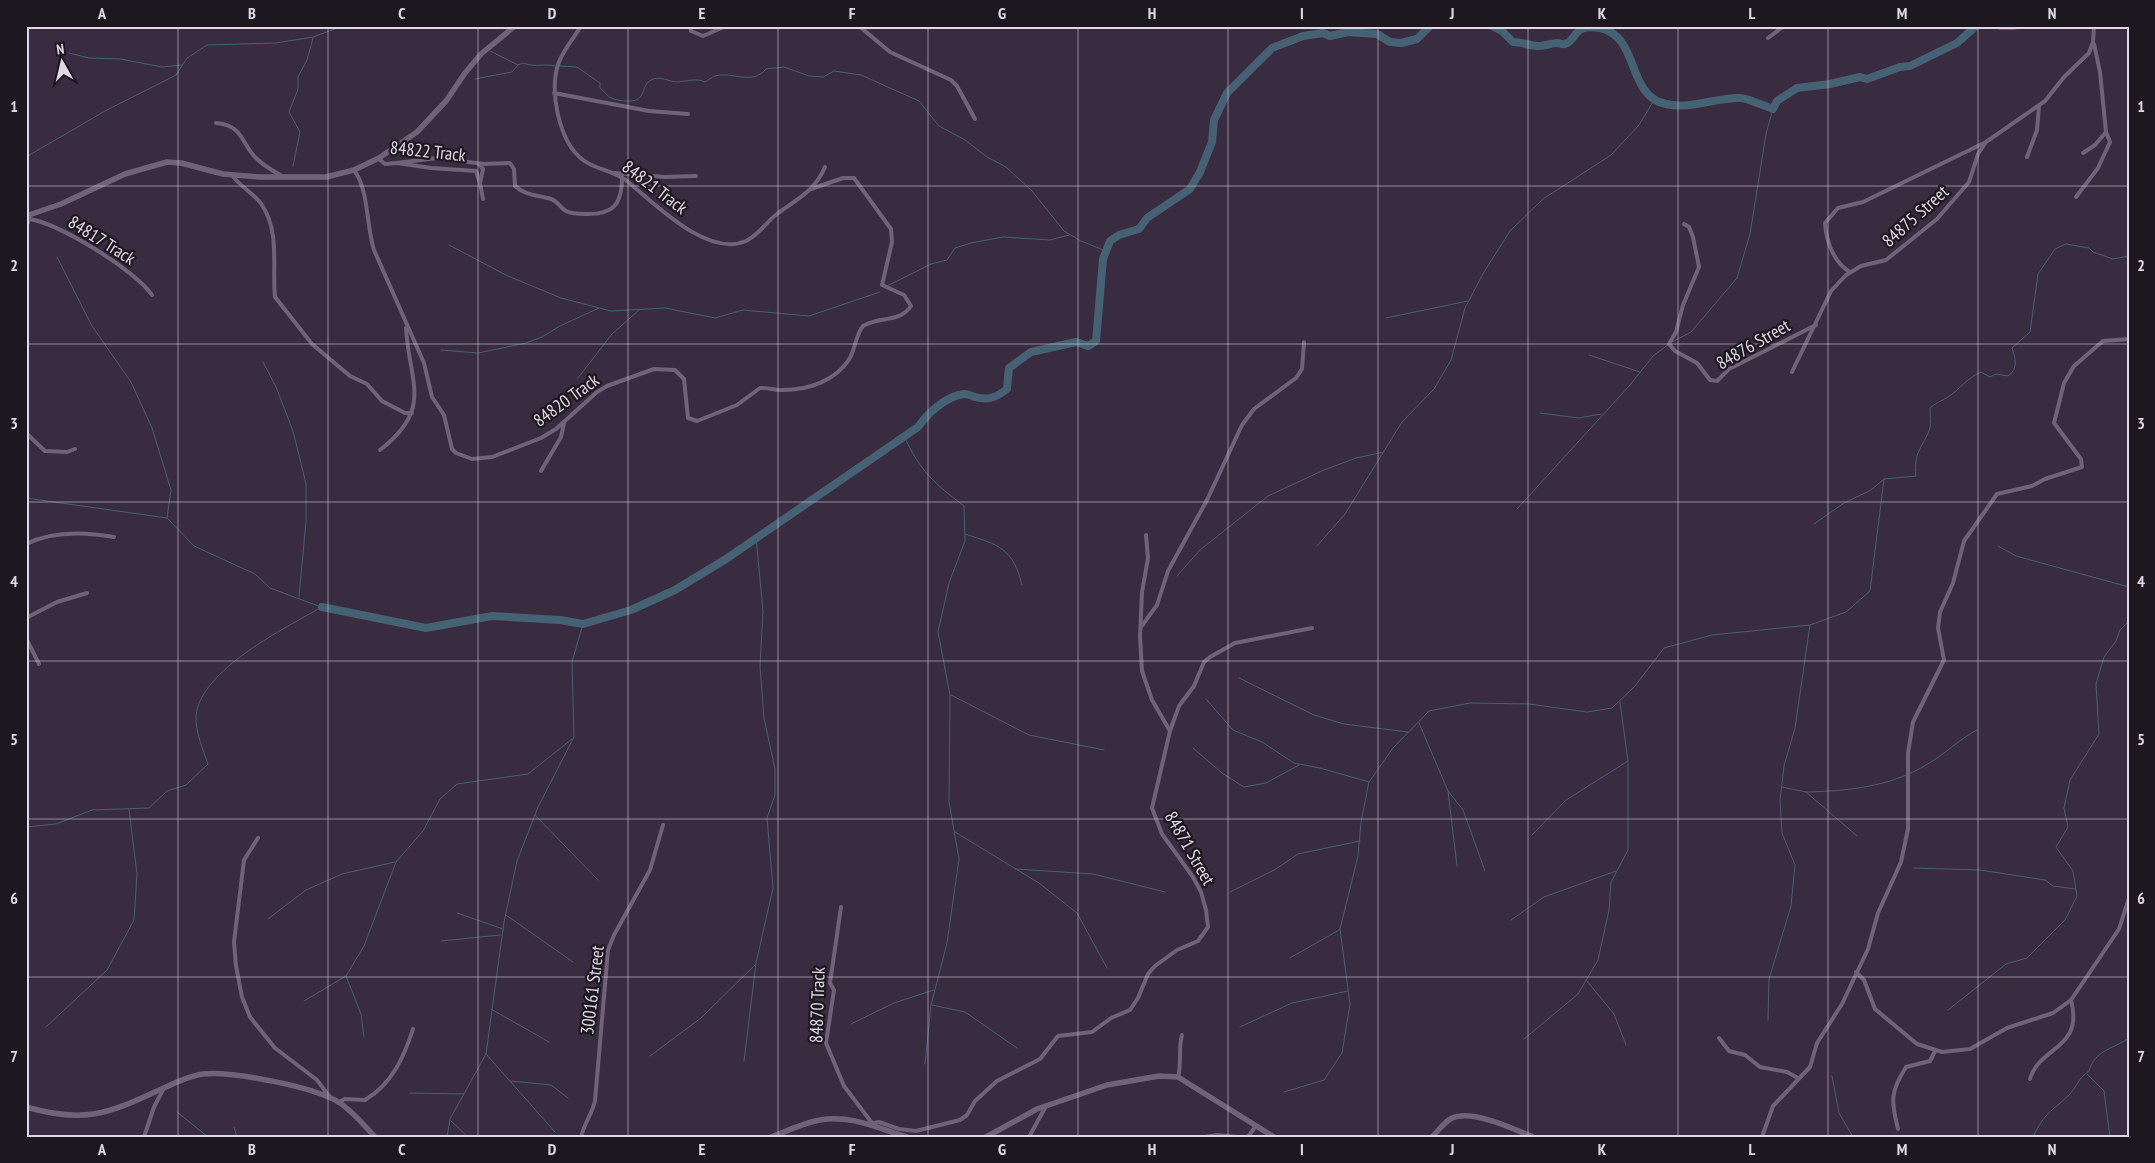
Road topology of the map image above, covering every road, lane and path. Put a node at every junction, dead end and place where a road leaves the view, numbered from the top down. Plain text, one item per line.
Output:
1 (515, 26) edge
2 (580, 26) edge
3 (690, 26) edge
4 (726, 26) edge
5 (859, 26) edge
6 (1784, 26) edge
7 (2094, 26) edge
8 (1768, 38) dead end
9 (2093, 42) junction
10 (554, 93) junction
11 (2038, 106) junction
12 (688, 114) dead end
13 (975, 119) dead end
14 (216, 123) dead end
15 (2106, 132) junction
16 (1986, 142) junction
17 (2084, 153) dead end
18 (378, 158) junction
19 (2028, 158) dead end
20 (397, 163) junction
21 (477, 164) junction
22 (825, 167) dead end
23 (354, 170) junction
24 (615, 173) junction
25 (232, 175) junction
26 (282, 176) junction
27 (696, 176) dead end
28 (622, 177) junction
29 (480, 183) junction
30 (811, 189) junction
31 (2076, 196) dead end
32 (483, 199) dead end
33 (29, 217) edge
34 (1684, 224) dead end
35 (26, 227) edge
36 (1850, 272) junction
37 (152, 295) dead end
38 (406, 325) junction
39 (1816, 325) junction
40 (2129, 339) edge
41 (1304, 342) dead end
42 (1792, 372) dead end
43 (412, 412) junction
44 (564, 423) junction
45 (26, 433) edge
46 (75, 449) dead end
47 (380, 450) dead end
48 (540, 471) dead end
49 (1146, 535) dead end
50 (114, 537) dead end
51 (26, 544) edge
52 (87, 593) dead end
53 (26, 618) edge
54 (1141, 627) junction
55 (1312, 628) dead end
56 (26, 638) edge
57 (39, 664) dead end
58 (1170, 731) junction
59 (664, 825) dead end
60 (258, 838) dead end
61 (2129, 898) edge
62 (841, 907) dead end
63 (1856, 972) junction
64 (2071, 1000) junction
65 (413, 1029) dead end
66 (1182, 1035) dead end
67 (1719, 1038) dead end
68 (1935, 1051) junction
69 (1178, 1077) junction
70 (1798, 1078) junction
71 (2030, 1079) dead end
72 (164, 1088) junction
73 (330, 1098) junction
74 (339, 1102) junction
75 (1046, 1106) junction
76 (26, 1108) edge
77 (870, 1123) junction
78 (1255, 1127) junction
79 (1898, 1129) dead end
80 (144, 1137) edge
81 (375, 1137) edge
82 (581, 1137) edge
83 (771, 1137) edge
84 (908, 1137) edge
85 (986, 1137) edge
86 (1029, 1137) edge
87 (1205, 1137) edge
88 (1237, 1137) edge
89 (1248, 1137) edge
90 (1274, 1137) edge
91 (1432, 1137) edge
92 (1533, 1137) edge
93 (1762, 1137) edge

1 - 18 street
2 - 10 street, 84821 Track
3 - 4 street
5 - 13 street
6 - 8 street
7 - 9 street
9 - 11 street, 84875 Street
9 - 15 street
10 - 12 street
10 - 24 street, 84821 Track
11 - 16 street, 84875 Street
11 - 19 street
14 - 26 street
15 - 17 street
15 - 31 street
16 - 36 street, 84875 Street
16 - 36 street
18 - 20 street, 84822 Track
18 - 23 street
20 - 21 street
20 - 29 street, 84822 Track
21 - 28 street
21 - 29 street
22 - 30 street, 84821 Track
23 - 26 street
23 - 38 street, 84820 Track
24 - 27 street
24 - 28 street, 84821 Track
25 - 26 street
25 - 33 street
25 - 43 street
28 - 30 street, 84821 Track
29 - 32 street, 84822 Track
30 - 44 street, 84820 Track
33 - 35 street
33 - 37 street, 84817 Track
34 - 39 street, 84876 Street
36 - 39 street, 84875 Street
38 - 43 street
38 - 44 street, 84820 Track
39 - 42 street, 84875 Street
40 - 63 street
41 - 54 street
43 - 47 street
44 - 48 street
45 - 46 street
49 - 54 street
50 - 51 street
52 - 53 street
54 - 58 street
55 - 58 street, 84871 Street
56 - 57 street
58 - 77 street, 84871 Street
59 - 82 street, 300161 Street
60 - 73 street
61 - 64 street
62 - 77 street, 84870 Track
63 - 68 street
63 - 70 street
64 - 68 street
64 - 71 street
65 - 74 street
66 - 69 street
67 - 70 street
68 - 79 street
69 - 75 street
69 - 78 street
70 - 93 street
72 - 73 street
72 - 76 street
72 - 80 street
73 - 74 street
74 - 81 street
75 - 85 street
75 - 86 street
77 - 83 street
77 - 84 street
78 - 89 street
78 - 90 street
87 - 88 street
91 - 92 street

